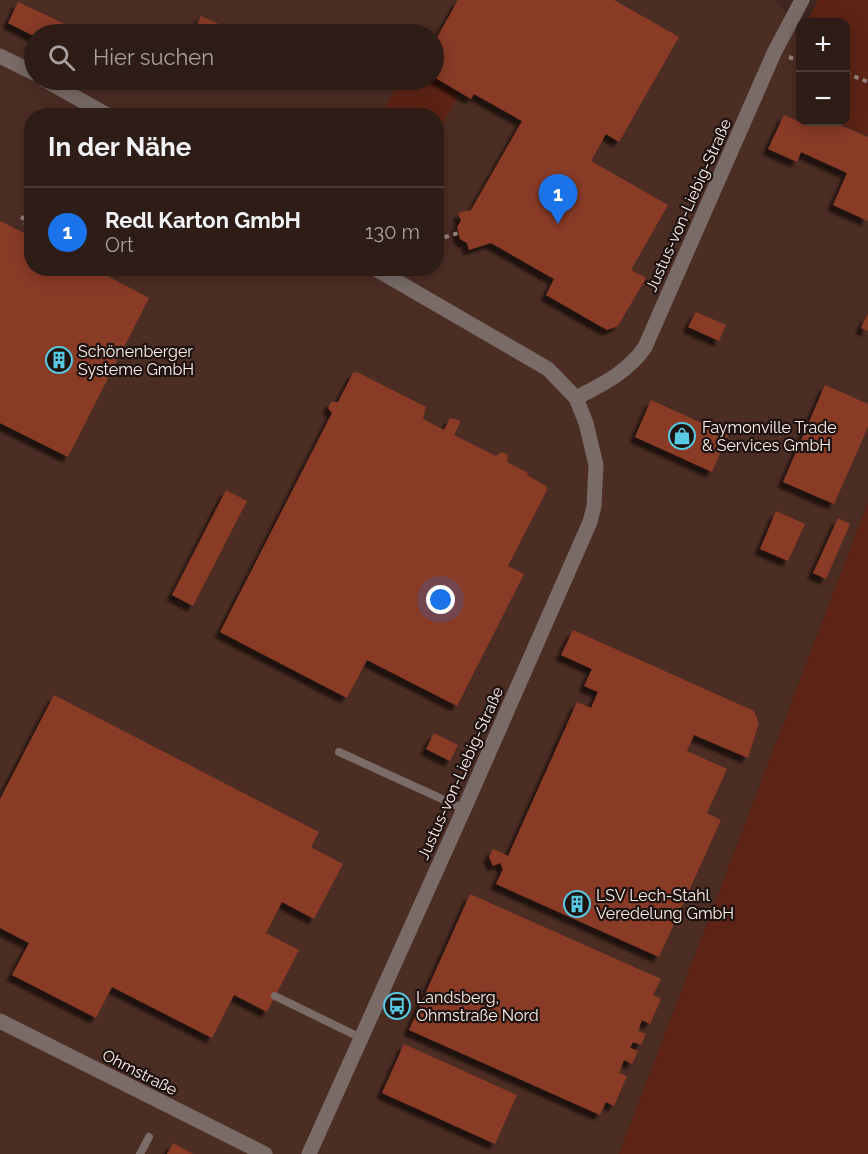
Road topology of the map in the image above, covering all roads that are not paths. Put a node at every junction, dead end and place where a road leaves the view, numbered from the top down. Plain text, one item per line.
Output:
1 (802, 0) edge
2 (0, 56) edge
3 (24, 69) edge
4 (63, 90) edge
5 (95, 108) edge
6 (389, 276) edge
7 (576, 398) junction
8 (339, 752) dead end
9 (464, 809) junction
10 (275, 996) dead end
11 (0, 1021) edge
12 (361, 1038) junction
13 (149, 1137) dead end
14 (140, 1154) edge
15 (265, 1154) edge
16 (309, 1154) edge

1 - 7 street, Justus-von-Liebig-Straße
2 - 3 street
4 - 5 street
6 - 7 street, Justus-von-Liebig-Straße
7 - 9 street, Justus-von-Liebig-Straße
8 - 9 lane
9 - 12 street, Justus-von-Liebig-Straße
10 - 12 lane
11 - 15 street, Ohmstraße
12 - 16 street, Justus-von-Liebig-Straße
13 - 14 lane

